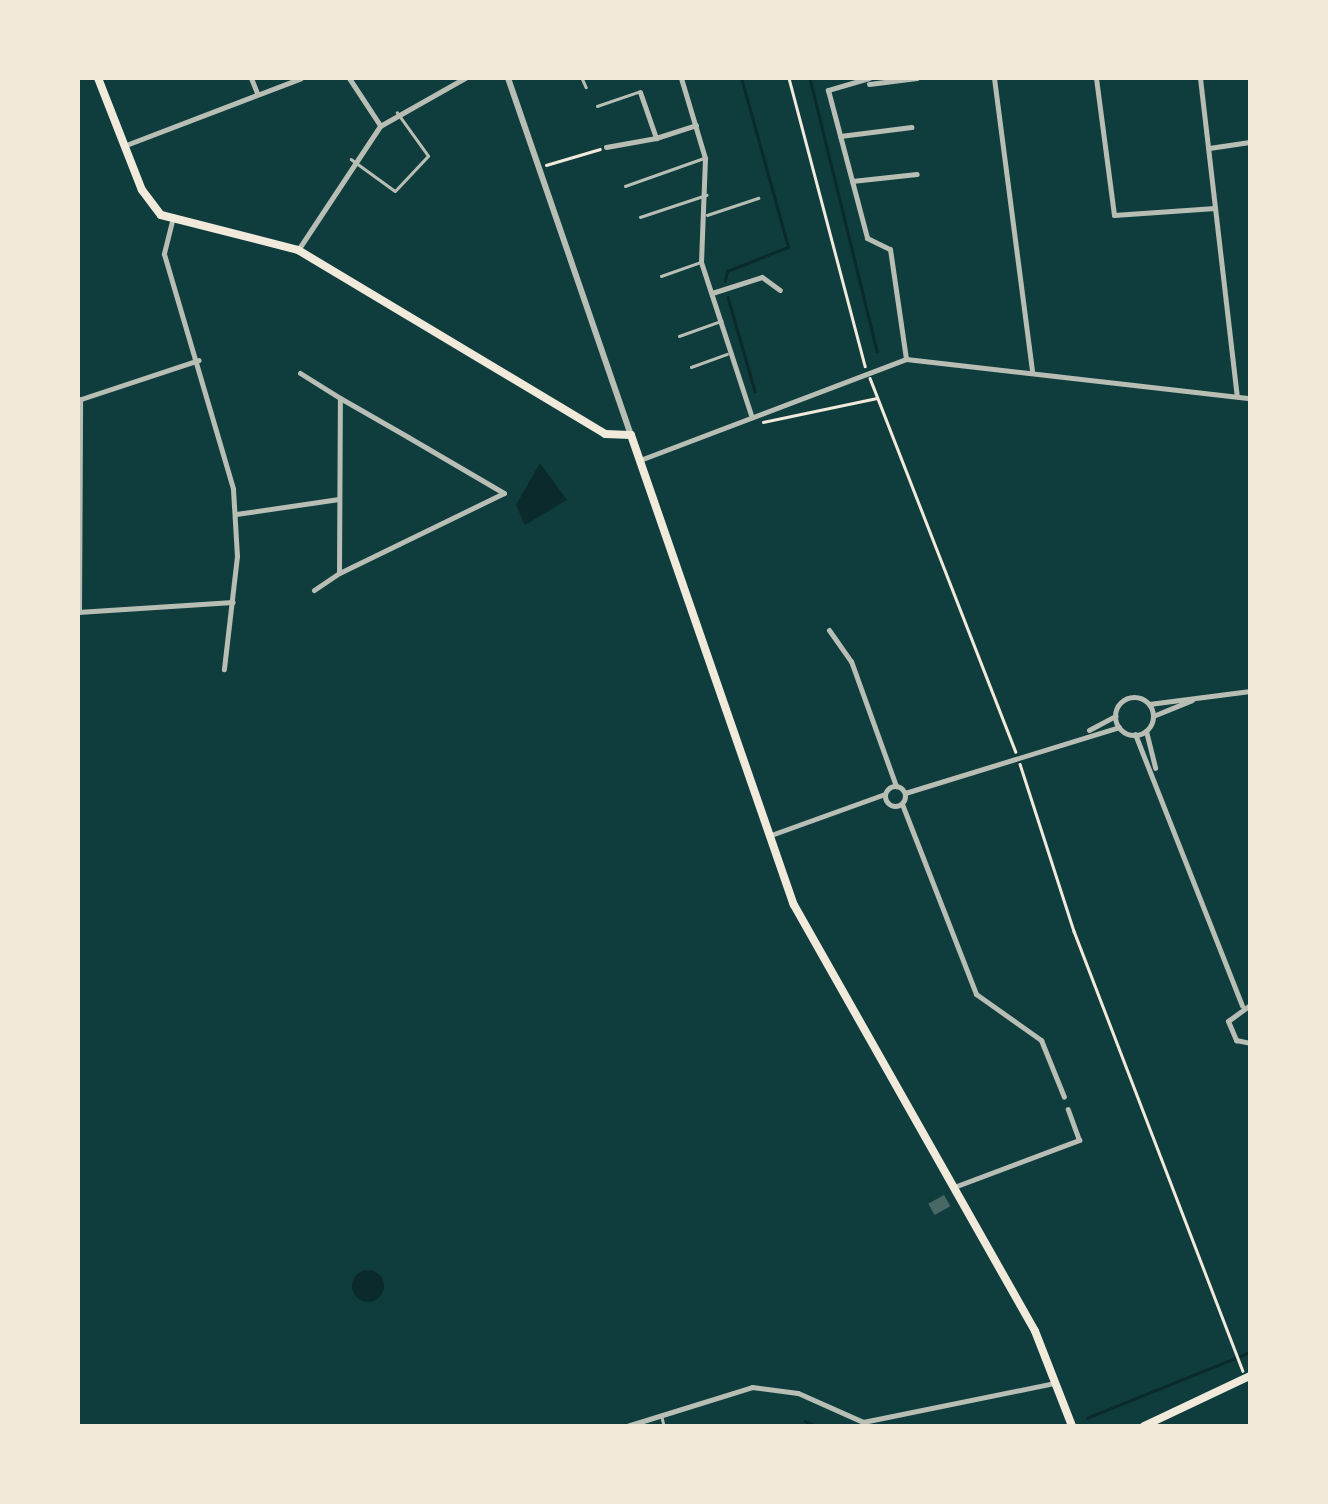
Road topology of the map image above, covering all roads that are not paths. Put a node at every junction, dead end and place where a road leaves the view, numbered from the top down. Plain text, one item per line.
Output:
1 (98, 78) edge
2 (251, 78) edge
3 (301, 78) edge
4 (349, 78) edge
5 (465, 78) edge
6 (508, 78) edge
7 (582, 78) edge
8 (681, 78) edge
9 (917, 78) edge
10 (994, 78) edge
11 (1096, 78) edge
12 (1200, 78) edge
13 (869, 80) edge
14 (586, 88) dead end
15 (640, 92) joint
16 (258, 94) junction
17 (597, 106) dead end
18 (397, 113) junction
19 (696, 124) junction
20 (380, 126) junction
21 (910, 127) dead end
22 (840, 136) junction
23 (656, 138) junction
24 (1250, 142) edge
25 (126, 145) junction
26 (606, 147) road end
27 (1208, 148) junction
28 (352, 158) junction
29 (704, 158) junction
30 (916, 174) dead end
31 (852, 181) junction
32 (625, 186) dead end
33 (706, 195) junction
34 (758, 198) dead end
35 (1215, 208) junction
36 (705, 215) junction
37 (640, 217) dead end
38 (172, 221) junction
39 (298, 250) junction
40 (702, 262) junction
41 (661, 276) dead end
42 (780, 290) dead end
43 (712, 293) junction
44 (721, 321) junction
45 (680, 336) dead end
46 (731, 352) junction
47 (906, 358) junction
48 (199, 360) junction
49 (691, 367) dead end
50 (1032, 371) junction
51 (300, 374) dead end
52 (1237, 396) junction
53 (340, 398) junction
54 (1250, 398) edge
55 (79, 400) edge
56 (751, 416) junction
57 (632, 436) junction
58 (640, 460) junction
59 (339, 499) junction
60 (81, 509) edge
61 (236, 514) junction
62 (80, 564) edge
63 (339, 573) junction
64 (314, 590) dead end
65 (233, 602) junction
66 (78, 612) edge
67 (829, 630) dead end
68 (224, 669) dead end
69 (1250, 691) edge
70 (1204, 696) junction
71 (1149, 704) junction
72 (1115, 715) junction
73 (1153, 716) junction
74 (1119, 727) junction
75 (1146, 730) junction
76 (1082, 734) junction
77 (1135, 734) junction
78 (1156, 776) junction
79 (896, 786) junction
80 (905, 792) junction
81 (885, 794) junction
82 (902, 804) junction
83 (770, 835) junction
84 (1250, 1005) edge
85 (1242, 1006) junction
86 (1250, 1043) edge
87 (1064, 1097) dead end
88 (1068, 1109) dead end
89 (954, 1187) junction
90 (1247, 1375) edge
91 (1055, 1383) junction
92 (662, 1416) junction
93 (627, 1426) edge
94 (664, 1426) edge
95 (1072, 1426) edge
96 (1144, 1426) edge

1 - 25 main road
2 - 16 street
3 - 16 street
4 - 20 street
5 - 18 street
6 - 57 street
7 - 14 lane
8 - 19 street
9 - 13 street
10 - 50 street
11 - 35 street
12 - 27 street
13 - 22 street
15 - 17 lane
15 - 23 street
16 - 25 street
18 - 20 street
18 - 28 lane
19 - 23 street
19 - 29 street
20 - 28 street
21 - 22 street
22 - 31 street
23 - 26 street
24 - 27 street
25 - 38 main road
27 - 35 street
28 - 39 street
29 - 32 lane
29 - 33 street
30 - 31 street
31 - 47 street
33 - 36 street
33 - 37 lane
34 - 36 lane
35 - 52 street
36 - 40 street
38 - 39 main road
38 - 48 street
39 - 57 main road
40 - 41 lane
40 - 43 street
42 - 43 street
43 - 44 street
44 - 45 lane
44 - 46 street
46 - 49 lane
46 - 56 street
47 - 50 street
47 - 56 street
48 - 55 street
48 - 61 street
50 - 52 street
51 - 53 street
52 - 54 street
53 - 59 street
53 - 63 street
55 - 60 street
56 - 58 street
57 - 58 main road
58 - 83 main road
59 - 61 street
59 - 63 street
60 - 62 street
61 - 65 street
62 - 66 street
63 - 64 street
65 - 66 street
65 - 68 street
67 - 79 street
69 - 70 street
70 - 71 street
70 - 73 street
71 - 72 street
71 - 73 street
72 - 74 street
72 - 76 street
73 - 75 street
74 - 76 street
74 - 77 street
75 - 77 street
75 - 78 street
76 - 80 street
77 - 78 street
78 - 85 street
79 - 80 street
79 - 81 street
80 - 82 street
81 - 82 street
81 - 83 street
82 - 87 street
83 - 89 main road
84 - 85 street
85 - 86 street
88 - 89 street
89 - 91 main road
90 - 96 main road
91 - 92 street
91 - 95 main road
92 - 93 street
92 - 94 lane

